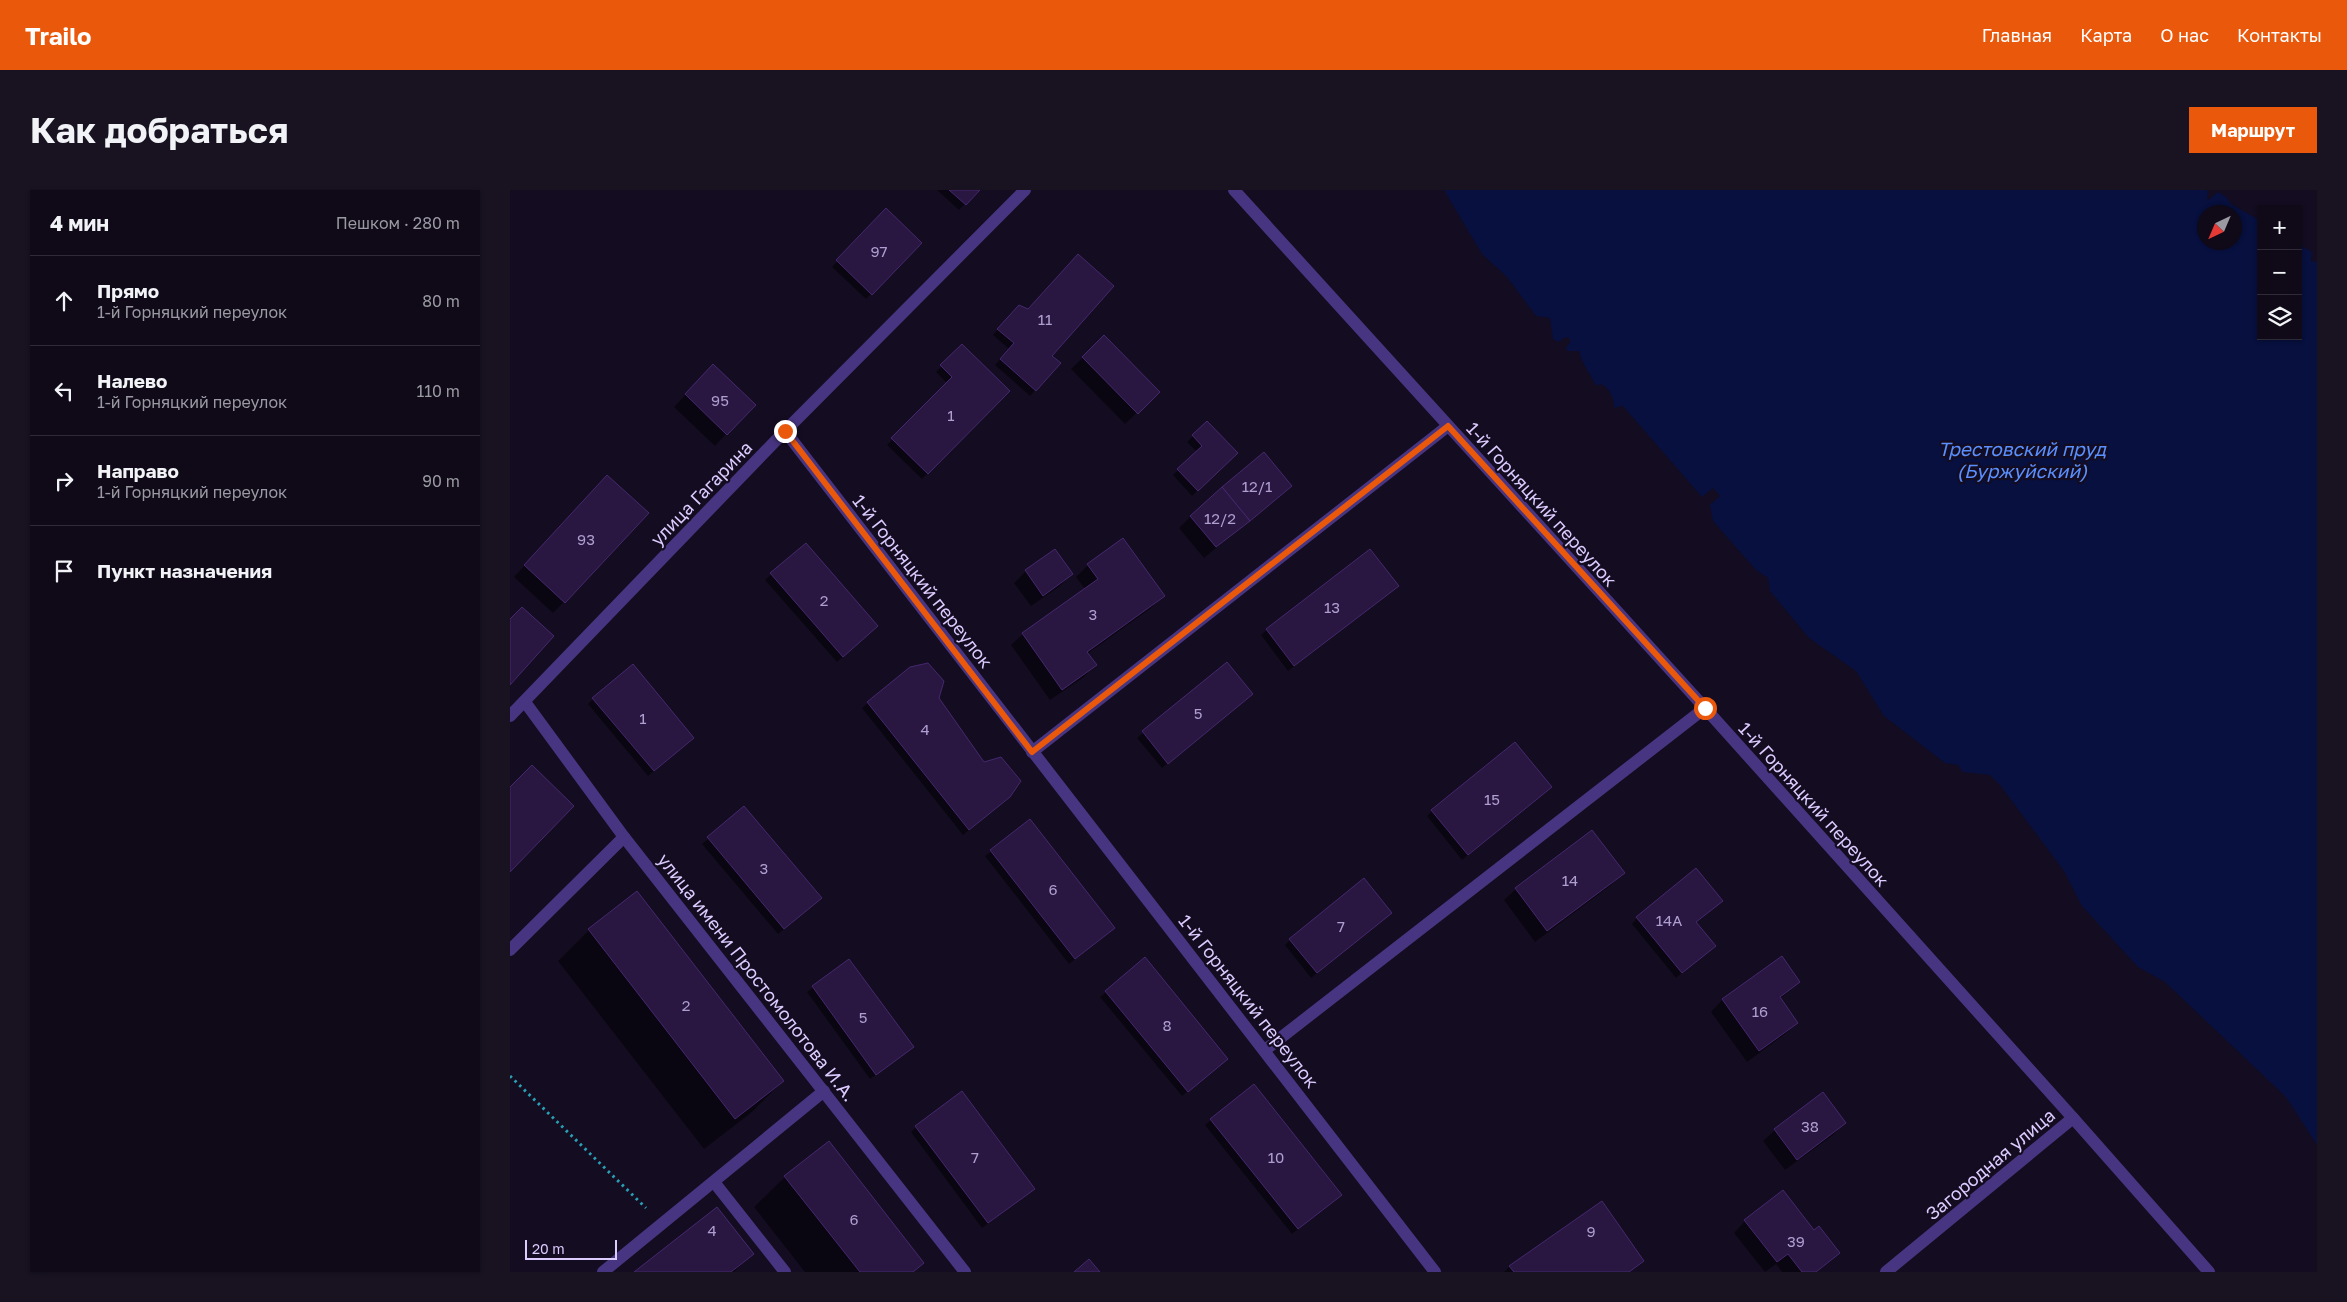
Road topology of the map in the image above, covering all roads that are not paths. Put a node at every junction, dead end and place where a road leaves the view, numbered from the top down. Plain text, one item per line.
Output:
1 (1025, 190) edge
2 (1234, 190) edge
3 (1448, 426) junction
4 (785, 431) junction
5 (525, 702) junction
6 (1705, 708) junction
7 (510, 716) edge
8 (1032, 752) junction
9 (624, 836) junction
10 (510, 950) edge
11 (1266, 1050) junction
12 (824, 1091) junction
13 (2073, 1118) junction
14 (714, 1182) junction
15 (604, 1272) edge
16 (785, 1272) edge
17 (965, 1272) edge
18 (1436, 1272) edge
19 (1886, 1272) edge
20 (2210, 1272) edge

1 - 4 street, улица Гагарина
2 - 3 street, 1-й Горняцкий переулок
3 - 6 street, 1-й Горняцкий переулок
3 - 8 street, 1-й Горняцкий переулок
4 - 5 street, улица Гагарина
4 - 8 street, 1-й Горняцкий переулок
5 - 7 street, улица Гагарина
5 - 9 street, улица имени Простомолотова И.А.
6 - 11 street
6 - 13 street, 1-й Горняцкий переулок
8 - 11 street, 1-й Горняцкий переулок
9 - 10 street
9 - 12 street, улица имени Простомолотова И.А.
11 - 18 street, 1-й Горняцкий переулок
12 - 14 street
12 - 17 street, улица имени Простомолотова И.А.
13 - 19 street, Загородная улица
13 - 20 street, Загородная улица
14 - 15 street
14 - 16 street

